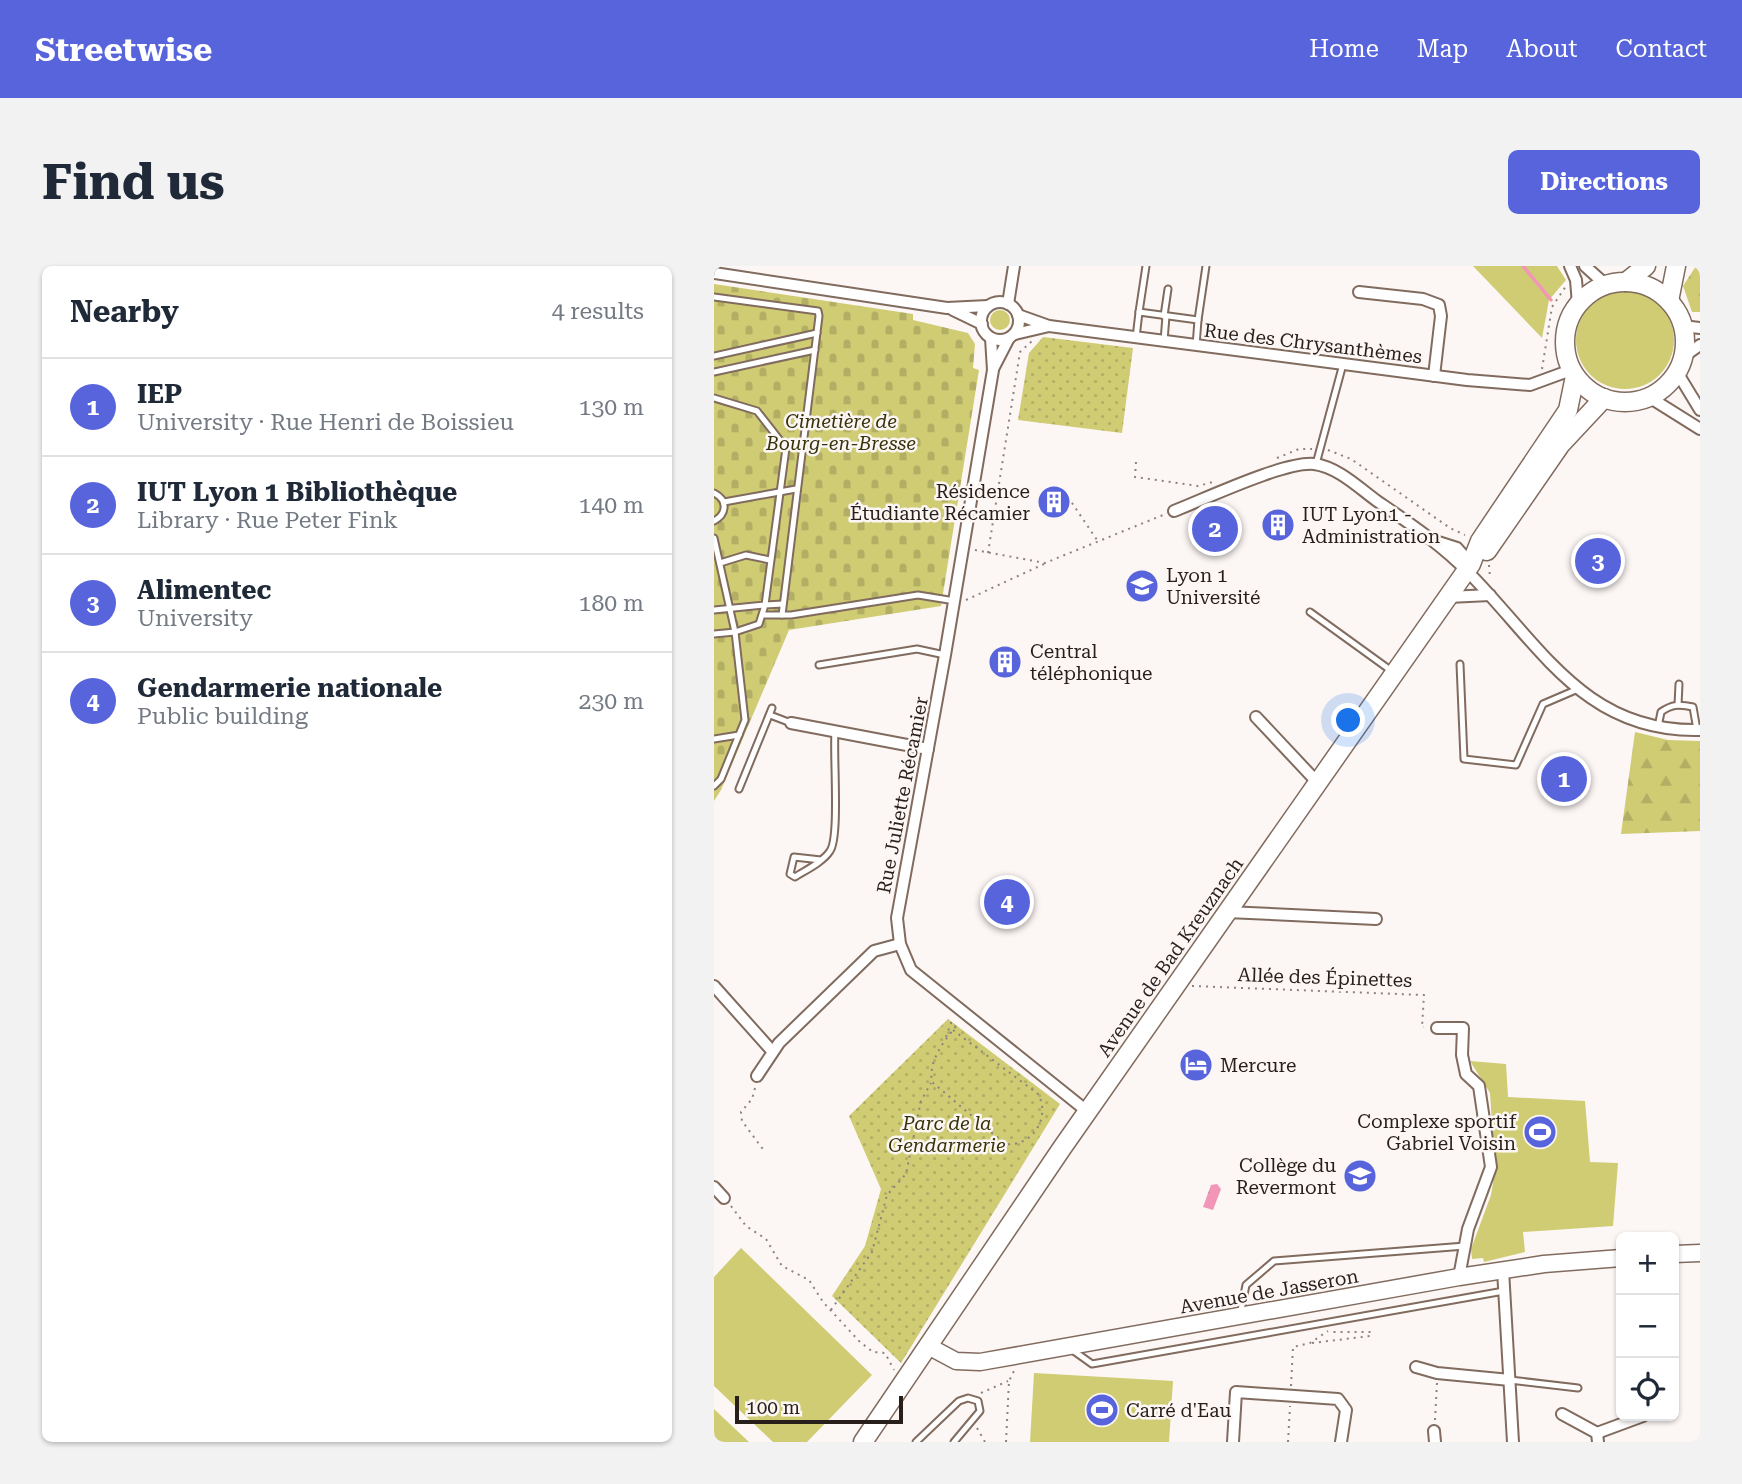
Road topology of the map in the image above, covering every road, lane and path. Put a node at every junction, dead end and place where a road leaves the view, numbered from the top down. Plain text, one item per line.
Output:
1 (1013, 266) edge
2 (1146, 266) edge
3 (1206, 266) edge
4 (1570, 266) edge
5 (1585, 266) edge
6 (1646, 266) edge
7 (1675, 266) edge
8 (714, 273) edge
9 (1576, 279) junction
10 (1626, 282) junction
11 (1606, 285) junction
12 (1168, 289) dead end
13 (1359, 292) dead end
14 (714, 297) edge
15 (1669, 301) junction
16 (1008, 304) junction
17 (1578, 304) junction
18 (988, 306) junction
19 (947, 308) junction
20 (1139, 312) junction
21 (1018, 315) junction
22 (1165, 316) junction
23 (1198, 320) junction
24 (982, 324) junction
25 (1044, 327) junction
26 (1691, 327) edge
27 (817, 333) junction
28 (1012, 336) junction
29 (991, 338) junction
30 (1136, 338) junction
31 (1164, 342) junction
32 (1700, 345) edge
33 (1196, 346) junction
34 (815, 350) junction
35 (714, 356) edge
36 (1343, 364) junction
37 (1680, 365) junction
38 (993, 370) junction
39 (714, 372) edge
40 (1573, 373) junction
41 (1434, 376) junction
42 (1539, 384) junction
43 (1649, 397) junction
44 (714, 398) edge
45 (1604, 398) junction
46 (1700, 410) edge
47 (1700, 429) edge
48 (1320, 449) junction
49 (1277, 458) dead end
50 (1136, 462) dead end
51 (1316, 464) junction
52 (1221, 480) dead end
53 (796, 489) junction
54 (781, 490) junction
55 (714, 493) edge
56 (1068, 497) dead end
57 (724, 502) junction
58 (1174, 511) joint
59 (714, 521) edge
60 (714, 538) edge
61 (1098, 541) junction
62 (1483, 547) junction
63 (975, 550) dead end
64 (988, 552) junction
65 (770, 560) junction
66 (720, 563) junction
67 (1045, 563) junction
68 (1469, 567) junction
69 (1490, 582) dead end
70 (1490, 596) junction
71 (1448, 597) junction
72 (960, 600) junction
73 (783, 604) junction
74 (765, 605) junction
75 (730, 608) junction
76 (714, 610) edge
77 (1310, 612) dead end
78 (764, 615) junction
79 (782, 615) junction
80 (735, 632) junction
81 (714, 635) edge
82 (945, 655) junction
83 (1460, 664) dead end
84 (818, 665) dead end
85 (1394, 672) junction
86 (1679, 684) dead end
87 (1578, 689) junction
88 (1678, 705) junction
89 (1256, 717) dead end
90 (791, 723) joint
91 (1658, 727) junction
92 (1698, 730) edge
93 (835, 731) junction
94 (739, 735) junction
95 (714, 739) edge
96 (928, 749) junction
97 (1317, 782) junction
98 (714, 786) edge
99 (739, 789) dead end
100 (821, 860) junction
101 (1227, 912) junction
102 (1376, 919) dead end
103 (900, 944) junction
104 (714, 986) edge
105 (1177, 986) junction
106 (962, 1012) junction
107 (1437, 1028) joint
108 (953, 1030) junction
109 (945, 1040) junction
110 (772, 1051) junction
111 (757, 1076) joint
112 (932, 1082) junction
113 (1088, 1112) junction
114 (765, 1152) dead end
115 (714, 1187) edge
116 (724, 1198) joint
117 (1465, 1246) junction
118 (1700, 1253) edge
119 (1679, 1254) edge
120 (1616, 1259) edge
121 (1503, 1270) junction
122 (1459, 1277) junction
123 (1504, 1291) junction
124 (830, 1310) junction
125 (1240, 1318) junction
126 (1343, 1327) dead end
127 (1331, 1330) junction
128 (1311, 1343) junction
129 (928, 1346) junction
130 (1069, 1347) junction
131 (1020, 1355) junction
132 (1416, 1367) dead end
133 (1437, 1373) junction
134 (906, 1379) junction
135 (1510, 1380) junction
136 (1009, 1381) junction
137 (1578, 1388) dead end
138 (1290, 1395) junction
139 (968, 1398) junction
140 (1562, 1414) dead end
141 (1632, 1421) edge
142 (973, 1422) junction
143 (1434, 1437) edge
144 (1598, 1437) edge
145 (863, 1442) edge
146 (916, 1442) edge
147 (954, 1442) edge
148 (983, 1442) edge
149 (1006, 1442) edge
150 (1233, 1442) edge
151 (1288, 1442) edge
152 (1341, 1442) edge
153 (1513, 1442) edge

1 - 16 street
2 - 20 lane
3 - 23 lane
4 - 9 street
5 - 11 street
6 - 10 main road
7 - 15 main road
8 - 19 street
9 - 17 street
9 - 42 path
10 - 11 main road
10 - 15 main road
11 - 17 main road
12 - 22 lane
13 - 41 street
14 - 27 lane
15 - 26 main road
16 - 18 street
16 - 21 street
17 - 40 main road
18 - 19 street
18 - 24 street
19 - 24 street
20 - 22 lane
20 - 30 lane
21 - 25 street, Rue des Chrysanthèmes
21 - 28 street
22 - 23 lane
22 - 31 lane
23 - 33 lane
24 - 29 street
25 - 28 street, Rue des Chrysanthèmes
25 - 30 street, Rue des Chrysanthèmes
25 - 64 path
26 - 37 main road
27 - 34 lane
27 - 35 lane
28 - 29 street
28 - 38 street, Rue Juliette Récamier
29 - 38 street, Rue Juliette Récamier
30 - 31 street, Rue des Chrysanthèmes
31 - 33 street, Rue des Chrysanthèmes
32 - 37 street
33 - 36 street, Rue des Chrysanthèmes
34 - 39 lane
34 - 53 lane
36 - 41 street, Rue des Chrysanthèmes
36 - 48 lane
37 - 43 main road
37 - 46 street
38 - 72 street, Rue Juliette Récamier
40 - 42 street, Rue des Chrysanthèmes
40 - 45 main road
40 - 62 main road, Avenue de Bad Kreuznach
41 - 42 street, Rue des Chrysanthèmes
43 - 45 main road
43 - 47 street
44 - 54 lane
45 - 62 main road, Avenue de Bad Kreuznach
48 - 49 path
48 - 51 lane
48 - 62 path
50 - 52 path
51 - 58 street
51 - 68 street
53 - 54 lane
53 - 73 lane
54 - 57 lane
54 - 65 lane
55 - 57 lane
56 - 61 path
57 - 59 lane
58 - 61 path
60 - 66 lane
61 - 67 path
62 - 68 main road, Avenue de Bad Kreuznach
62 - 69 path
63 - 64 path
64 - 67 path
65 - 66 lane
65 - 74 lane
66 - 75 lane
67 - 72 path
68 - 70 street
68 - 71 main road, Avenue de Bad Kreuznach
70 - 71 street
70 - 87 street
71 - 85 main road, Avenue de Bad Kreuznach
72 - 79 lane
72 - 82 street, Rue Juliette Récamier
73 - 74 lane
73 - 79 lane
74 - 75 lane
74 - 78 lane
75 - 76 lane
75 - 80 lane
77 - 85 lane
78 - 79 lane
78 - 80 lane
80 - 81 lane
80 - 94 lane
82 - 84 lane
82 - 96 street, Rue Juliette Récamier
83 - 87 lane
85 - 97 main road, Avenue de Bad Kreuznach
86 - 88 lane
87 - 91 street
88 - 91 lane
88 - 92 lane
89 - 97 street
90 - 93 street
90 - 99 lane
91 - 92 street
93 - 96 street
93 - 100 lane
94 - 95 lane
94 - 98 lane
96 - 103 street, Rue Juliette Récamier
97 - 101 main road, Avenue de Bad Kreuznach
100 - 100 lane
101 - 102 street
101 - 105 main road, Avenue de Bad Kreuznach
103 - 106 street
103 - 110 street
104 - 110 street
105 - 107 path, Allée des Épinettes
105 - 113 main road, Avenue de Bad Kreuznach
106 - 108 path
106 - 109 path
106 - 113 street
107 - 117 street
108 - 109 path
108 - 112 path
109 - 112 path
110 - 111 street
111 - 114 path
112 - 124 path
113 - 129 main road, Avenue de Bad Kreuznach
115 - 116 street
116 - 124 path
117 - 122 street
117 - 125 lane
118 - 119 main road
120 - 121 main road, Avenue de Jasseron
121 - 122 main road, Avenue de Jasseron
121 - 123 street
122 - 125 main road, Avenue de Jasseron
123 - 130 lane
123 - 135 street
124 - 134 path
125 - 130 main road, Avenue de Jasseron
126 - 127 path
127 - 128 path
127 - 128 path
128 - 138 path
129 - 131 main road, Avenue de Jasseron
129 - 134 main road, Avenue de Bad Kreuznach
130 - 131 main road, Avenue de Jasseron
131 - 136 path
132 - 133 street
133 - 135 street
133 - 143 path
134 - 145 main road, Avenue de Bad Kreuznach
135 - 137 lane
135 - 153 street
136 - 139 path
136 - 149 path
138 - 150 street
138 - 151 path
138 - 152 street
139 - 142 lane
139 - 146 lane
140 - 144 street
141 - 144 street
142 - 147 lane
142 - 148 path

